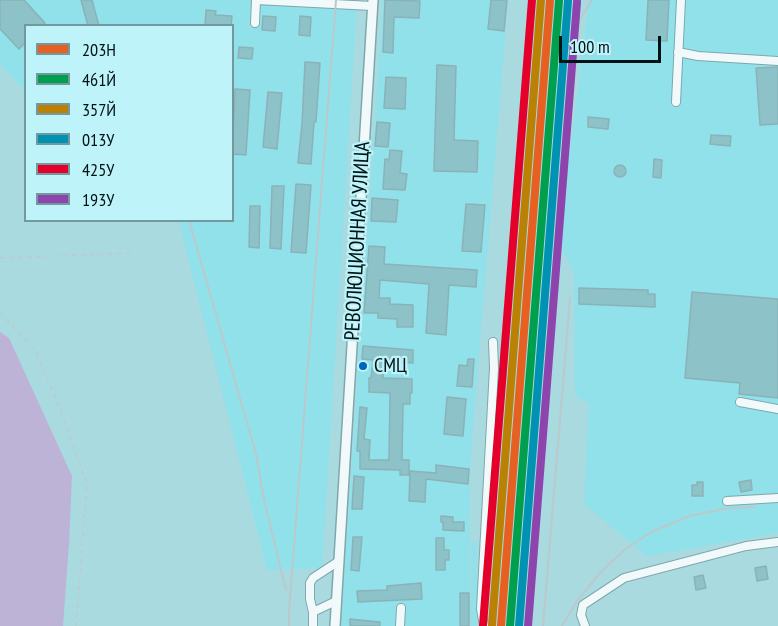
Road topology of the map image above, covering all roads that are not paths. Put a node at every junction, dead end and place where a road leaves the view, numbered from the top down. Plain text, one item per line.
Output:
1 (256, 0) edge
2 (681, 0) edge
3 (373, 3) edge
4 (255, 22) dead end
5 (678, 52) junction
6 (778, 61) edge
7 (676, 102) dead end
8 (493, 342) dead end
9 (740, 402) dead end
10 (778, 409) edge
11 (778, 498) edge
12 (727, 501) dead end
13 (778, 542) edge
14 (339, 561) junction
15 (336, 601) junction
16 (401, 608) dead end
17 (313, 612) junction
18 (313, 626) edge
19 (335, 626) edge
20 (400, 626) edge
21 (483, 626) edge
22 (585, 626) edge

1 - 3 street
1 - 4 street
2 - 5 street
3 - 14 main road, РЕВОЛЮЦИОННАЯ УЛИЦА
5 - 6 street
5 - 7 street
8 - 21 street
9 - 10 street
11 - 12 street
13 - 22 street
14 - 15 main road, РЕВОЛЮЦИОННАЯ УЛИЦА
14 - 17 street
15 - 17 street
15 - 19 main road, РЕВОЛЮЦИОННАЯ УЛИЦА
16 - 20 street
17 - 18 street

